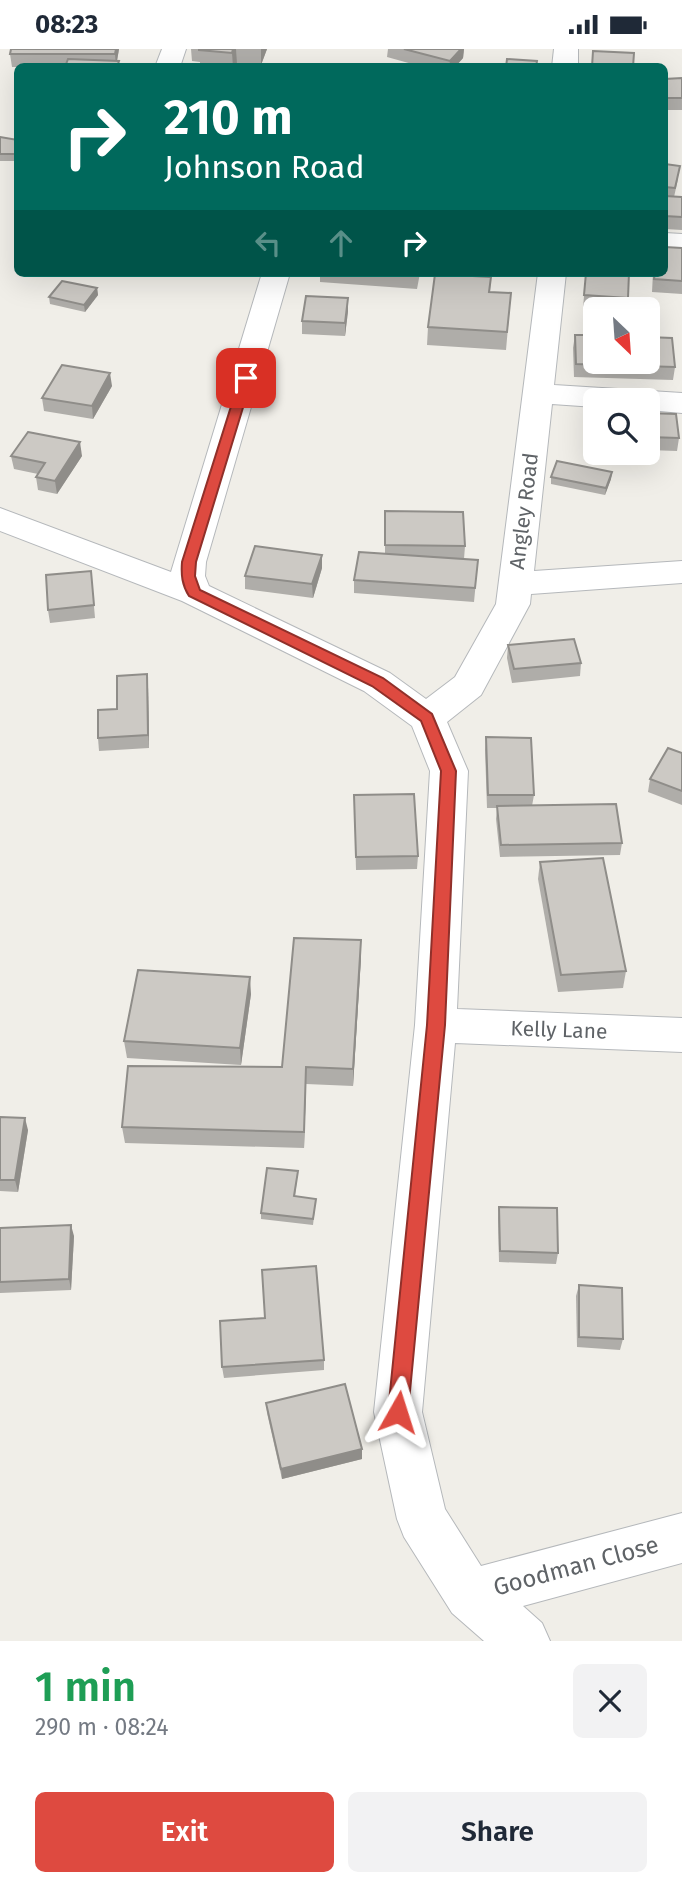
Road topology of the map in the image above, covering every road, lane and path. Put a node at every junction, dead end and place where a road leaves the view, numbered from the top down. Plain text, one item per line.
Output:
1 (275, 277) edge
2 (552, 277) edge
3 (537, 393) junction
4 (583, 396) edge
5 (660, 402) edge
6 (682, 403) edge
7 (0, 519) edge
8 (682, 572) edge
9 (515, 583) junction
10 (194, 593) junction
11 (427, 718) junction
12 (436, 1025) junction
13 (682, 1035) edge
14 (682, 1538) edge
15 (470, 1595) junction
16 (524, 1641) edge

1 - 10 street
2 - 3 street, Angley Road
3 - 4 street
3 - 9 street, Angley Road
5 - 6 street
7 - 10 street
8 - 9 street
9 - 11 street, Angley Road
10 - 11 street
11 - 12 street
12 - 13 street, Kelly Lane
12 - 15 street
14 - 15 street, Goodman Close
15 - 16 street

